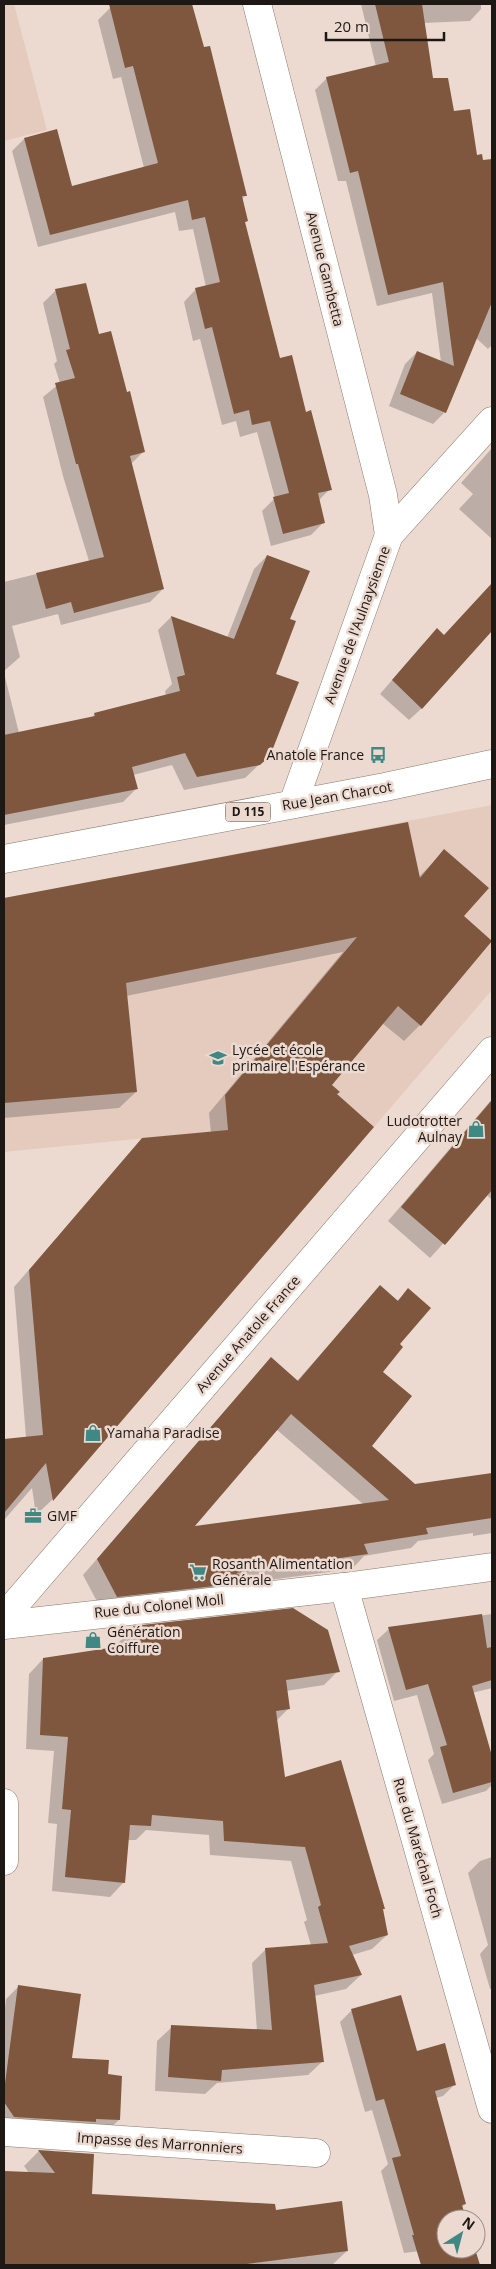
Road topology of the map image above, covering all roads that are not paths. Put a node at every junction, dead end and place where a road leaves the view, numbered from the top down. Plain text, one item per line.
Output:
1 (258, 4) edge
2 (492, 420) edge
3 (389, 535) junction
4 (492, 764) edge
5 (293, 804) junction
6 (4, 860) edge
7 (492, 1051) edge
8 (492, 1567) edge
9 (344, 1587) junction
10 (4, 1617) edge
11 (4, 1625) edge
12 (4, 1803) edge
13 (4, 1861) edge
14 (492, 2109) edge
15 (4, 2132) edge
16 (316, 2153) dead end

1 - 3 street, Avenue Gambetta
2 - 3 street, Avenue de l'Aulnaysienne
3 - 5 street, Avenue de l'Aulnaysienne
4 - 5 street, Rue Jean Charcot / D 115
5 - 6 street, Rue Jean Charcot / D 115
7 - 10 street, Avenue Anatole France
8 - 9 street, Rue du Colonel Moll
9 - 11 street, Rue du Colonel Moll
9 - 14 street, Rue du Maréchal Foch
12 - 13 street
15 - 16 street, Impasse des Marronniers

